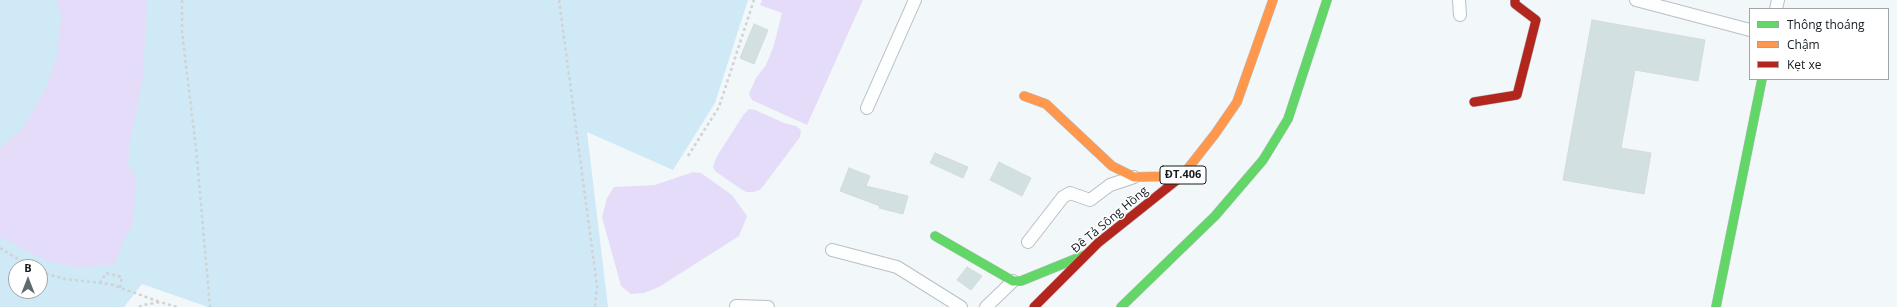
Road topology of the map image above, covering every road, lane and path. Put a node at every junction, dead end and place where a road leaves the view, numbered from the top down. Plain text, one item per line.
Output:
1 (182, 0) edge
2 (559, 0) edge
3 (754, 0) edge
4 (915, 0) edge
5 (1272, 0) edge
6 (1318, 0) edge
7 (1327, 0) edge
8 (1459, 0) edge
9 (1515, 0) edge
10 (1636, 0) edge
11 (1322, 15) junction
12 (1460, 15) dead end
13 (1749, 30) edge
14 (1762, 80) edge
15 (1024, 96) dead end
16 (1474, 102) dead end
17 (867, 108) dead end
18 (688, 156) dead end
19 (1182, 176) junction
20 (1134, 178) junction
21 (935, 236) dead end
22 (1028, 242) dead end
23 (0, 248) edge
24 (832, 250) dead end
25 (1085, 255) junction
26 (18, 259) edge
27 (48, 274) edge
28 (1013, 281) junction
29 (100, 283) junction
30 (120, 288) junction
31 (160, 302) junction
32 (736, 306) dead end
33 (140, 307) edge
34 (176, 307) edge
35 (210, 307) edge
36 (595, 307) edge
37 (768, 307) edge
38 (961, 307) edge
39 (986, 307) edge
40 (1034, 307) edge
41 (1121, 307) edge
42 (1716, 307) edge

1 - 35 path
2 - 36 path
3 - 18 path
4 - 17 street
5 - 19 street, Đê Tả Sông Hồng / ĐT.406
6 - 11 street
7 - 11 street
8 - 12 street
9 - 16 street
10 - 13 street
11 - 41 street
14 - 42 street
15 - 20 street
19 - 20 street
19 - 25 street, Đê Tả Sông Hồng / ĐT.406
20 - 22 street
21 - 28 street
23 - 26 path
24 - 38 street
25 - 28 street
25 - 40 street, Đê Tả Sông Hồng / ĐT.406
27 - 29 path
28 - 39 street
29 - 30 path
29 - 30 path
30 - 31 path
31 - 33 path
31 - 34 path
32 - 37 street

